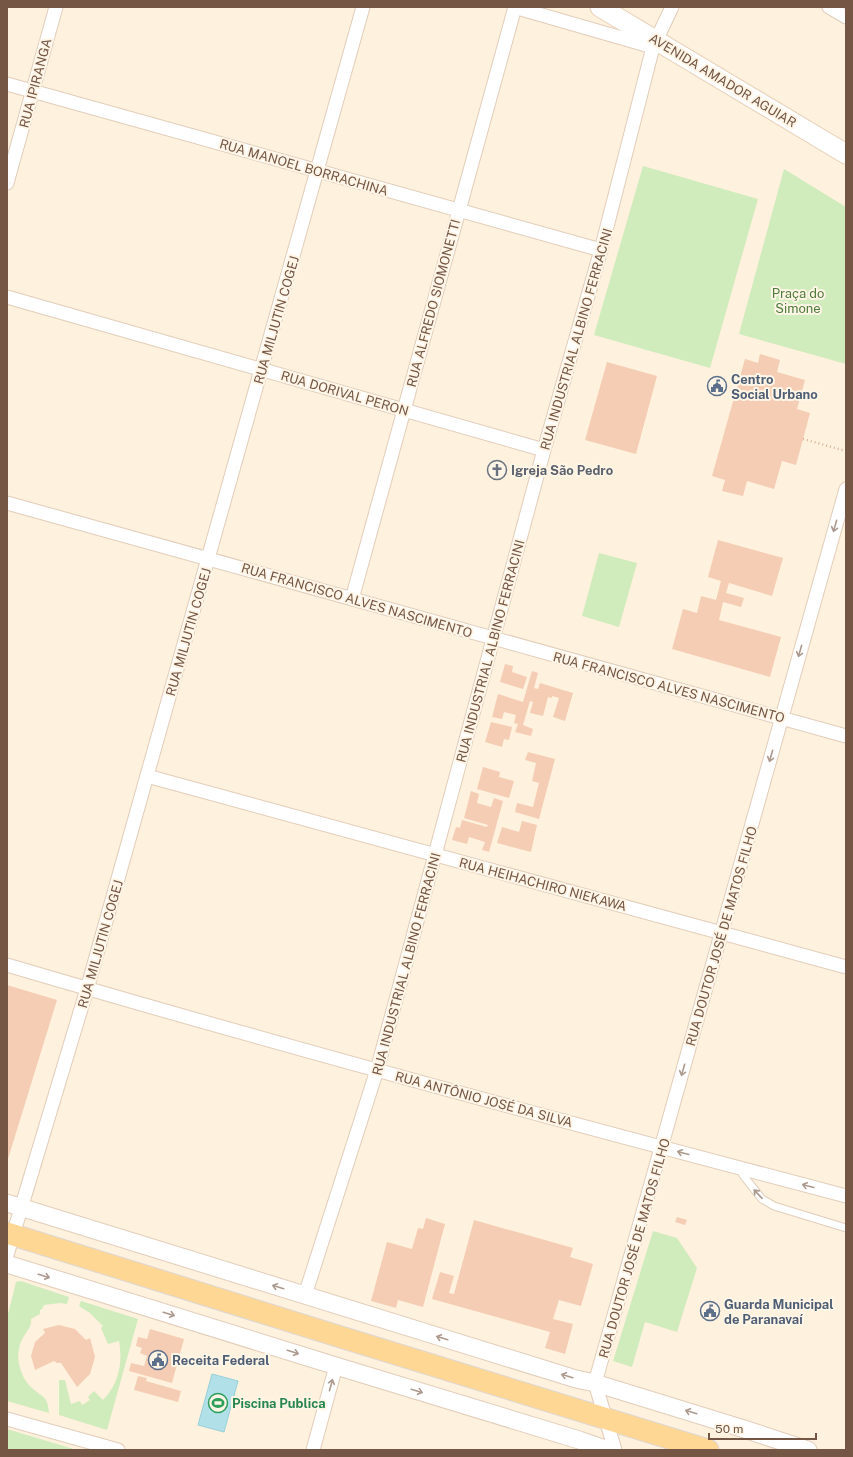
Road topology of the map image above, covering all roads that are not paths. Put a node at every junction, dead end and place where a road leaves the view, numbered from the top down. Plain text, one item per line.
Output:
1 (56, 7) edge
2 (363, 7) edge
3 (515, 7) edge
4 (600, 7) edge
5 (672, 7) edge
6 (829, 7) edge
7 (846, 17) edge
8 (654, 43) junction
9 (7, 84) edge
10 (33, 91) junction
11 (846, 154) edge
12 (318, 171) junction
13 (7, 183) edge
14 (458, 210) junction
15 (601, 250) junction
16 (7, 297) edge
17 (262, 369) junction
18 (405, 410) junction
19 (544, 450) junction
20 (846, 489) edge
21 (7, 503) edge
22 (208, 559) junction
23 (352, 599) junction
24 (493, 638) junction
25 (782, 718) junction
26 (846, 736) edge
27 (147, 776) junction
28 (436, 855) junction
29 (722, 933) junction
30 (7, 965) edge
31 (846, 967) edge
32 (87, 988) junction
33 (377, 1070) junction
34 (662, 1147) junction
35 (740, 1168) junction
36 (846, 1196) edge
37 (14, 1205) edge
38 (846, 1228) edge
39 (10, 1234) edge
40 (7, 1255) edge
41 (7, 1264) edge
42 (305, 1295) junction
43 (336, 1366) junction
44 (596, 1382) junction
45 (605, 1418) junction
46 (7, 1419) edge
47 (118, 1450) edge
48 (313, 1450) edge
49 (608, 1450) edge
50 (615, 1450) edge
51 (708, 1450) edge
52 (808, 1450) edge

1 - 10 street, RUA IPIRANGA
2 - 12 street, RUA MILJUTIN COGEJ
3 - 8 street
3 - 14 street, RUA ALFREDO SIOMONETTI
4 - 8 main road, AVENIDA AMADOR AGUIAR
5 - 8 street, RUA INDUSTRIAL ALBINO FERRACINI
6 - 7 street
8 - 11 main road, AVENIDA AMADOR AGUIAR
8 - 15 street, RUA INDUSTRIAL ALBINO FERRACINI
9 - 10 street, RUA MANOEL BORRACHINA
10 - 12 street, RUA MANOEL BORRACHINA
10 - 13 street, RUA IPIRANGA
12 - 14 street, RUA MANOEL BORRACHINA
12 - 17 street, RUA MILJUTIN COGEJ
14 - 15 street, RUA MANOEL BORRACHINA
14 - 18 street, RUA ALFREDO SIOMONETTI
15 - 19 street, RUA INDUSTRIAL ALBINO FERRACINI
16 - 17 street, RUA DORIVAL PERON
17 - 18 street, RUA DORIVAL PERON
17 - 22 street, RUA MILJUTIN COGEJ
18 - 19 street, RUA DORIVAL PERON
18 - 23 street, RUA ALFREDO SIOMONETTI
19 - 24 street, RUA INDUSTRIAL ALBINO FERRACINI
20 -> 25 street, RUA DOUTOR JOSÉ DE MATOS FILHO
21 - 22 street, RUA FRANCISCO ALVES NASCIMENTO
22 - 23 street, RUA FRANCISCO ALVES NASCIMENTO
22 - 27 street, RUA MILJUTIN COGEJ
23 - 24 street, RUA FRANCISCO ALVES NASCIMENTO
24 - 25 street, RUA FRANCISCO ALVES NASCIMENTO
24 - 28 street, RUA INDUSTRIAL ALBINO FERRACINI
25 - 26 street, RUA FRANCISCO ALVES NASCIMENTO
25 -> 29 street, RUA DOUTOR JOSÉ DE MATOS FILHO
27 - 28 street, RUA HEIHACHIRO NIEKAWA
27 - 32 street, RUA MILJUTIN COGEJ
28 - 29 street, RUA HEIHACHIRO NIEKAWA
28 - 33 street, RUA INDUSTRIAL ALBINO FERRACINI
29 - 31 street, RUA HEIHACHIRO NIEKAWA
29 -> 34 street, RUA DOUTOR JOSÉ DE MATOS FILHO
30 - 32 street, RUA ANTÔNIO JOSÉ DA SILVA
32 - 33 street, RUA ANTÔNIO JOSÉ DA SILVA
32 - 37 street, RUA MILJUTIN COGEJ
33 - 34 street, RUA ANTÔNIO JOSÉ DA SILVA
33 - 42 street, RUA INDUSTRIAL ALBINO FERRACINI
35 -> 34 street, RUA ANTÔNIO JOSÉ DA SILVA
34 - 44 street, RUA DOUTOR JOSÉ DE MATOS FILHO
36 -> 35 street, RUA ANTÔNIO JOSÉ DA SILVA
38 -> 35 lane
37 - 39 street, RUA MILJUTIN COGEJ
42 -> 37 street
39 - 40 street, RUA MILJUTIN COGEJ
39 - 45 main road
41 -> 43 street
44 -> 42 street
48 -> 43 street
43 -> 49 street
44 - 45 street
52 -> 44 street
45 - 50 street
45 - 51 main road
46 - 47 street

